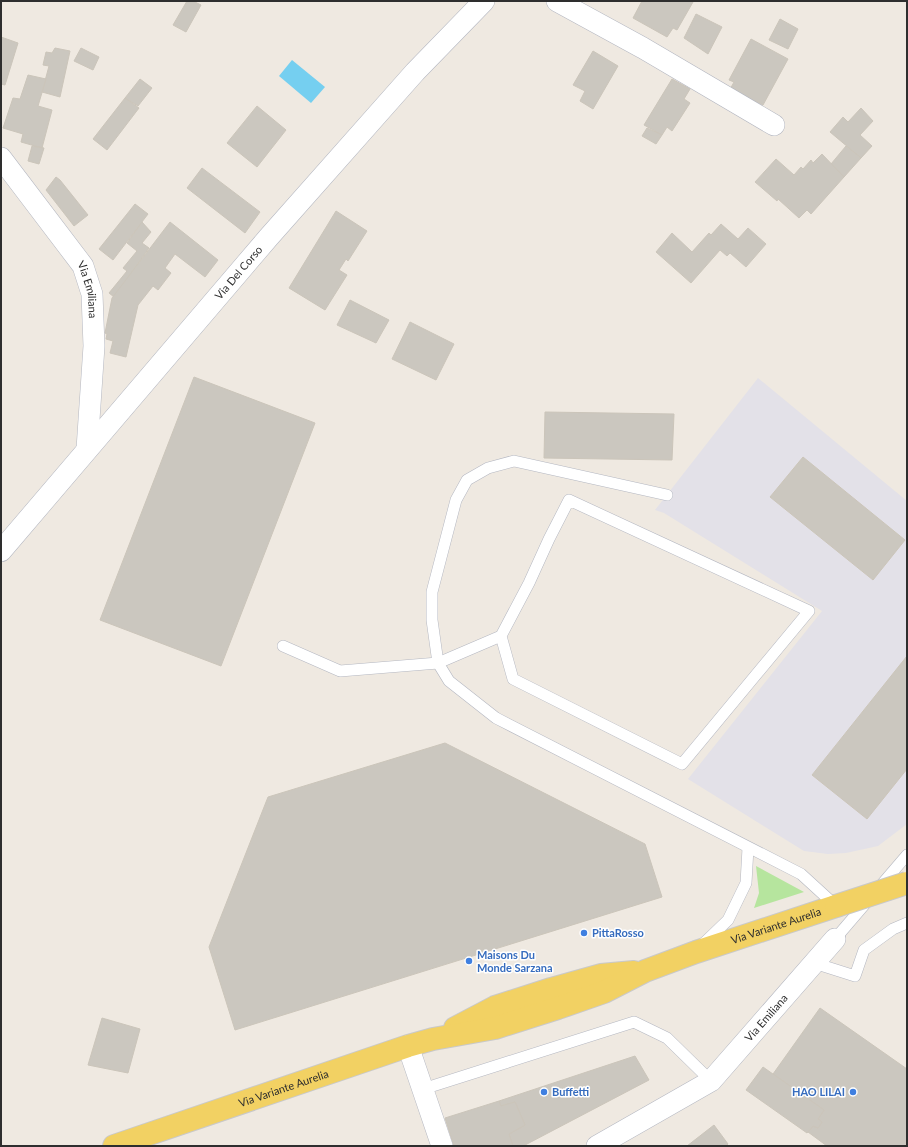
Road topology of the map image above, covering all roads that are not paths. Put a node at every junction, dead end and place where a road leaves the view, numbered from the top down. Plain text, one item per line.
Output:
1 (484, 1) edge
2 (556, 1) edge
3 (774, 125) dead end
4 (1, 158) edge
5 (87, 449) junction
6 (667, 495) dead end
7 (1, 551) edge
8 (501, 636) junction
9 (283, 646) dead end
10 (438, 663) junction
11 (748, 848) junction
12 (907, 855) edge
13 (907, 883) edge
14 (836, 906) junction
15 (907, 923) edge
16 (835, 939) joint
17 (696, 952) junction
18 (814, 963) junction
19 (408, 1046) junction
20 (711, 1081) junction
21 (423, 1089) junction
22 (129, 1144) edge
23 (114, 1146) edge
24 (442, 1146) edge
25 (597, 1146) edge

1 - 5 street, Via Del Corso
2 - 3 street
4 - 5 street, Via Emiliana
5 - 7 street, Via Del Corso
6 - 10 lane
8 - 8 lane
8 - 10 lane
9 - 10 lane
10 - 11 lane
11 - 14 lane
11 - 17 lane
12 - 16 lane, Via Emiliana
13 - 14 main road, Via Variante Aurelia, bridge
14 - 17 main road, Via Variante Aurelia
15 - 18 lane
16 - 18 street, Via Emiliana
17 - 19 main road, Via Variante Aurelia
18 - 20 street, Via Emiliana
19 - 21 street
19 - 22 main road, Via Variante Aurelia
20 - 21 lane
20 - 25 street, Via Emiliana
21 - 24 street
22 - 23 main road, Via Variante Aurelia

